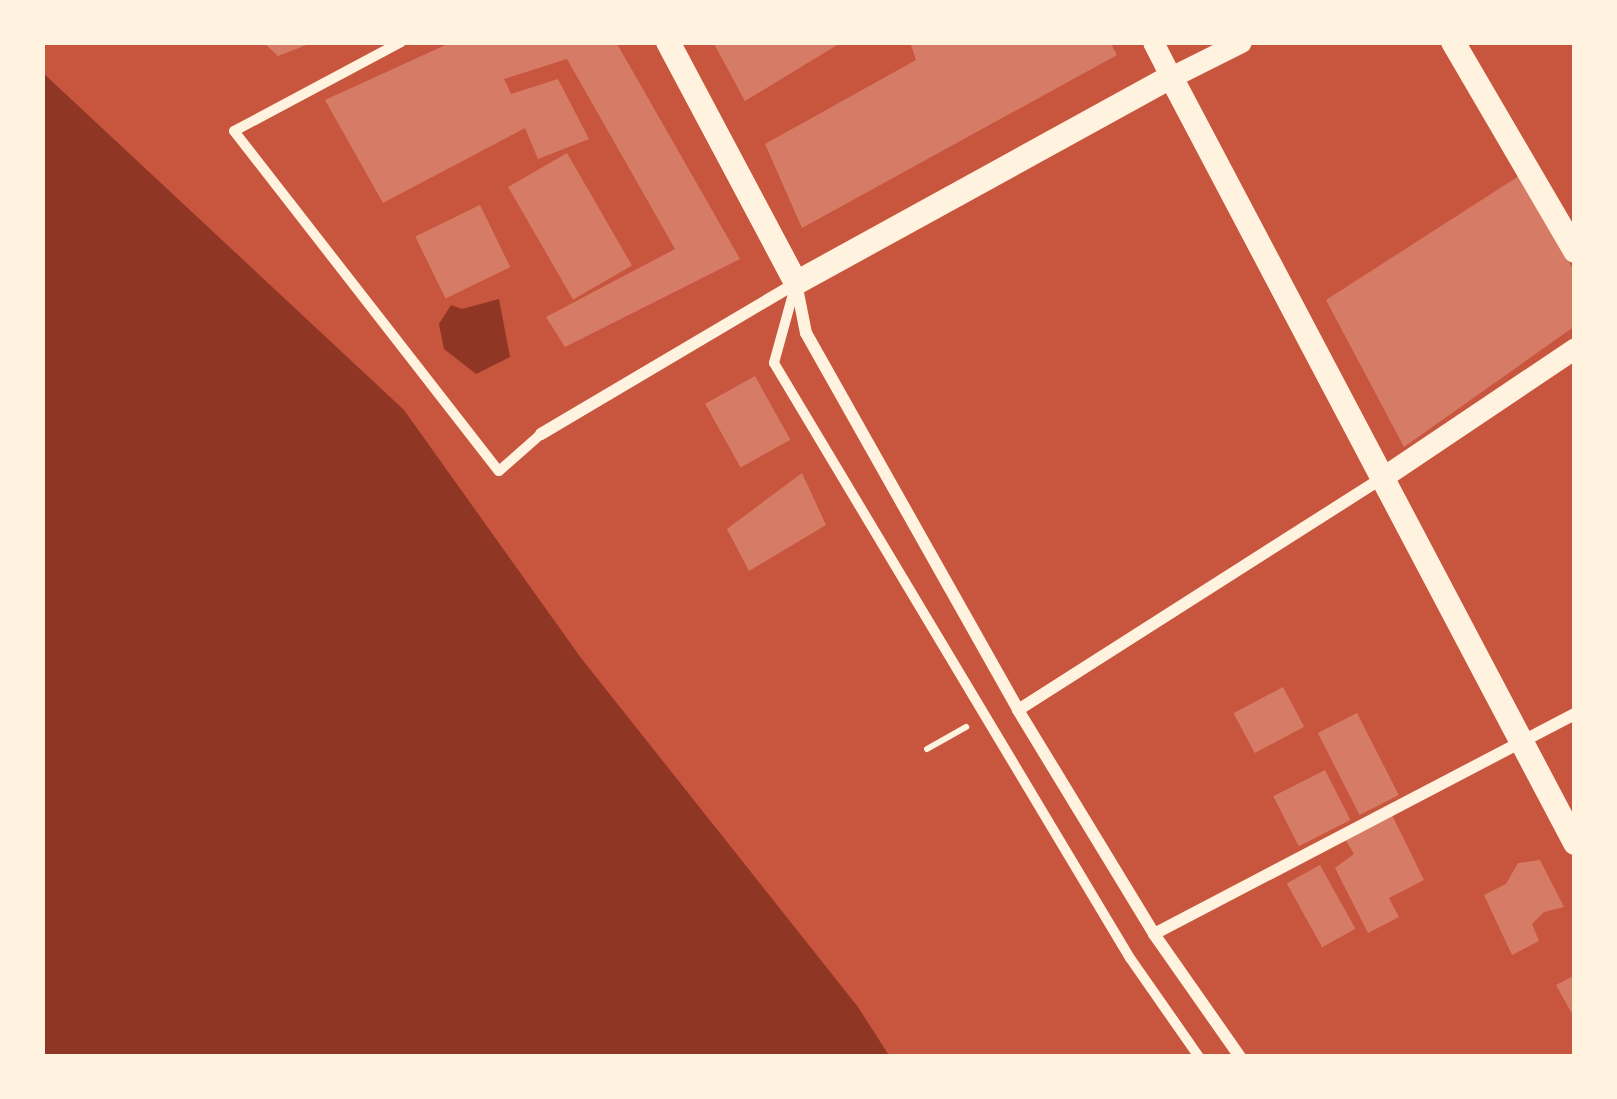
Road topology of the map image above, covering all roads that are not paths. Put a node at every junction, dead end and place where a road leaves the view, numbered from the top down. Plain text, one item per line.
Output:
1 (400, 42) edge
2 (668, 42) edge
3 (1153, 42) edge
4 (1241, 42) edge
5 (1453, 42) edge
6 (1171, 77) junction
7 (1575, 251) edge
8 (796, 283) junction
9 (1575, 348) edge
10 (541, 434) joint
11 (1380, 479) junction
12 (1018, 710) junction
13 (1575, 714) edge
14 (1522, 742) junction
15 (1575, 843) edge
16 (1154, 934) junction
17 (1199, 1057) edge
18 (1240, 1057) edge

1 - 10 street
2 - 8 main road
3 - 6 street
4 - 6 street
5 - 7 main road
6 - 8 main road
6 - 11 main road
8 - 10 street
8 - 12 street
8 - 17 street
9 - 11 street
11 - 12 street
11 - 14 main road
12 - 16 street
13 - 14 street
14 - 15 main road
14 - 16 street
16 - 18 street

